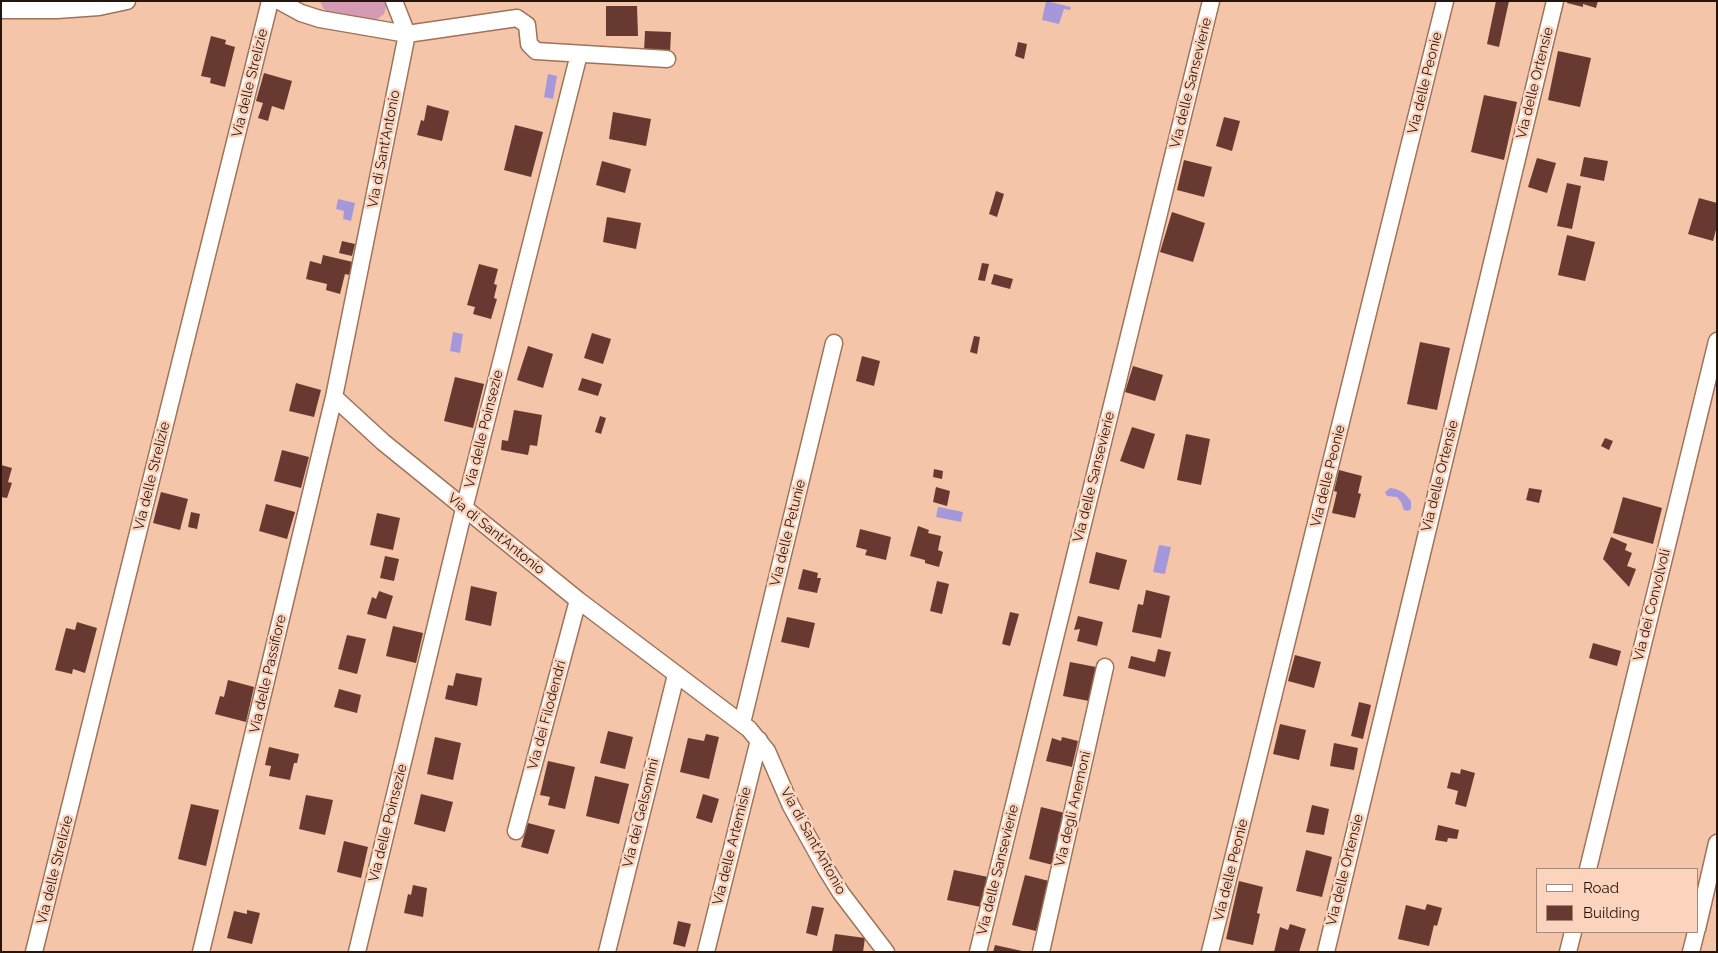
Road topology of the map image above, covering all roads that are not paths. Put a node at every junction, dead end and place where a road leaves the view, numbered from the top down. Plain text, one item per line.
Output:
1 (270, 1) edge
2 (279, 1) edge
3 (394, 1) edge
4 (1211, 1) edge
5 (1445, 1) edge
6 (1555, 1) edge
7 (124, 2) edge
8 (1, 10) edge
9 (407, 34) junction
10 (579, 54) junction
11 (667, 59) dead end
12 (1717, 341) edge
13 (834, 343) dead end
14 (334, 396) junction
15 (464, 509) junction
16 (578, 600) junction
17 (1105, 667) dead end
18 (676, 675) junction
19 (742, 723) junction
20 (759, 740) junction
21 (516, 831) dead end
22 (1717, 843) edge
23 (1588, 868) edge
24 (1698, 922) edge
25 (1573, 933) edge
26 (1695, 933) edge
27 (34, 952) edge
28 (201, 952) edge
29 (357, 952) edge
30 (607, 952) edge
31 (706, 952) edge
32 (886, 952) edge
33 (978, 952) edge
34 (1041, 952) edge
35 (1210, 952) edge
36 (1326, 952) edge
37 (1568, 952) edge
38 (1691, 952) edge

1 - 27 street, Via delle Strelizie
2 - 9 street
3 - 9 street
4 - 33 street, Via delle Sansevierie
5 - 35 street, Via delle Peonie
6 - 36 street, Via delle Ortensie
7 - 8 street
9 - 10 street
9 - 14 street, Via di Sant'Antonio
10 - 11 street
10 - 15 street, Via delle Poinsezie
12 - 23 street, Via dei Convolvoli
13 - 19 street, Via delle Petunie
14 - 15 street, Via di Sant'Antonio
14 - 28 street, Via delle Passifiore
15 - 16 street, Via di Sant'Antonio
15 - 29 street, Via delle Poinsezie
16 - 18 street, Via di Sant'Antonio
16 - 21 street, Via dei Filodendri
17 - 34 street, Via degli Anemoni
18 - 19 street, Via di Sant'Antonio
18 - 30 street, Via dei Gelsomini
19 - 20 street, Via di Sant'Antonio
20 - 31 street, Via delle Artemisie
20 - 32 street, Via di Sant'Antonio
22 - 24 street
25 - 37 street
26 - 38 street

